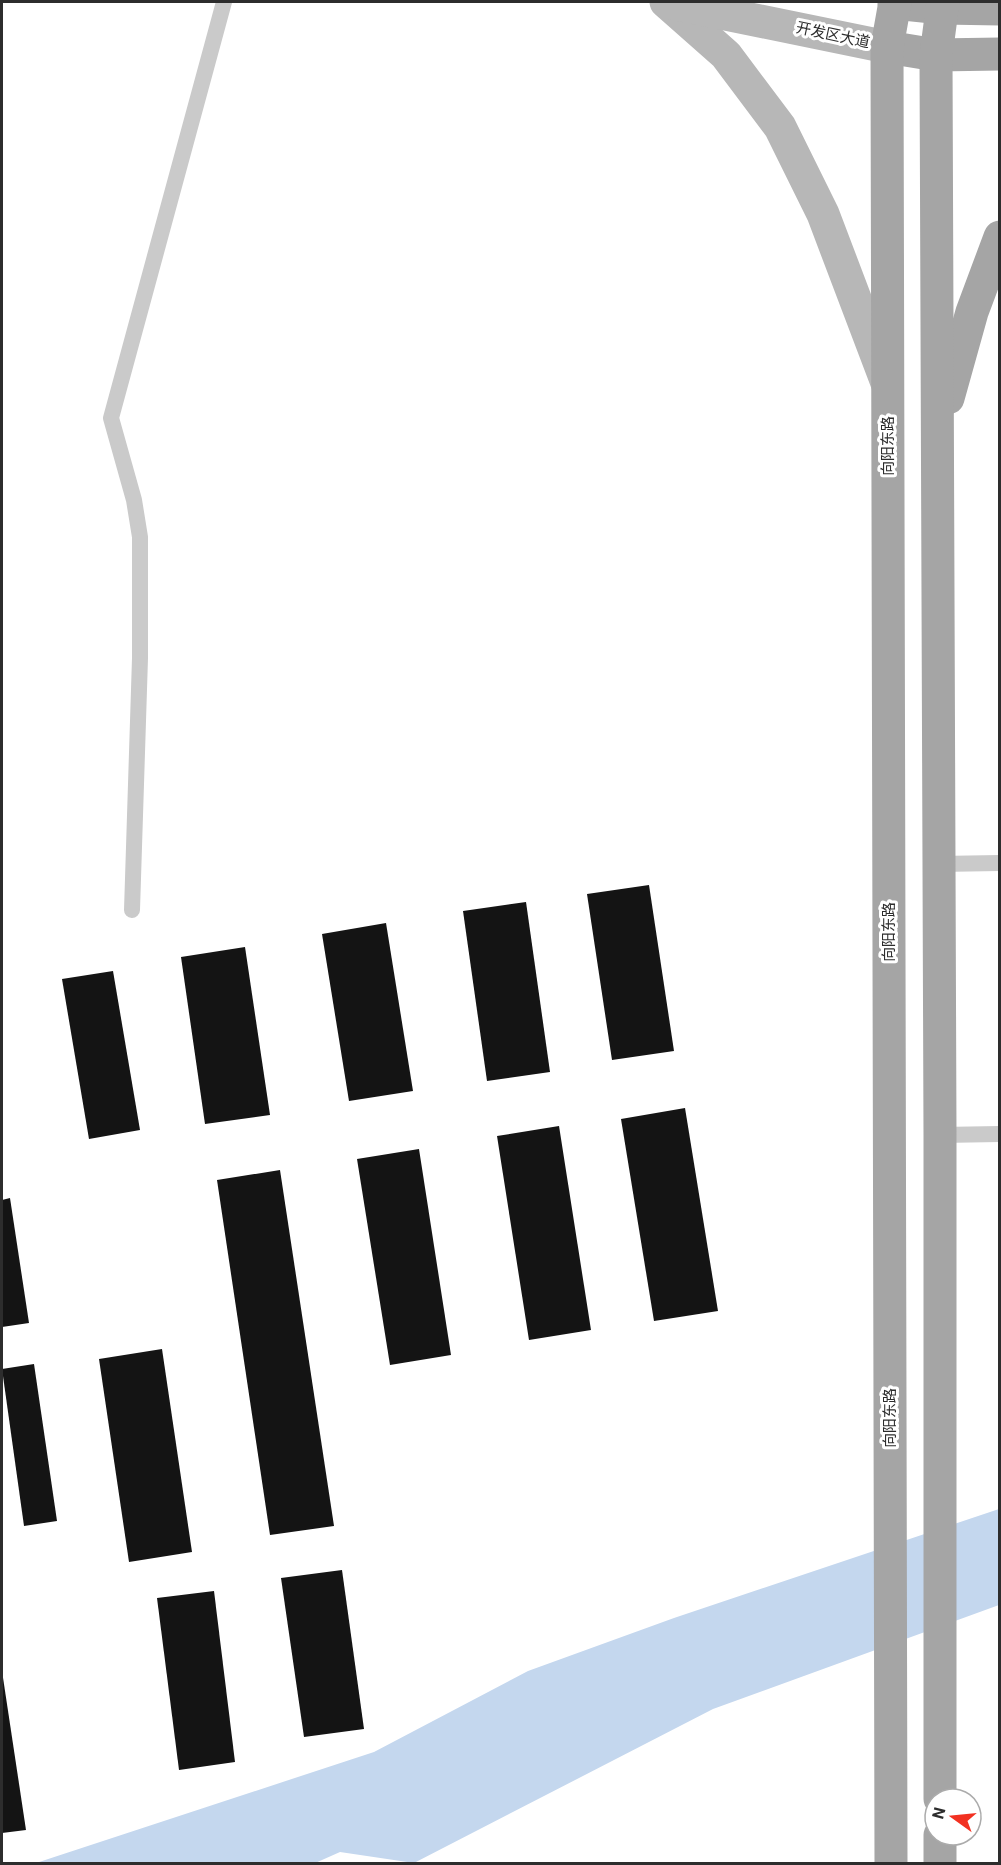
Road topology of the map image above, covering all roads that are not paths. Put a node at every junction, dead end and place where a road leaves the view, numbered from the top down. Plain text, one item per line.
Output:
1 (224, 2) edge
2 (667, 2) edge
3 (892, 2) edge
4 (942, 5) edge
5 (999, 9) edge
6 (887, 46) junction
7 (999, 54) edge
8 (936, 55) junction
9 (999, 237) edge
10 (888, 386) junction
11 (937, 441) junction
12 (999, 863) edge
13 (938, 864) junction
14 (132, 910) dead end
15 (999, 1134) edge
16 (940, 1135) junction
17 (940, 1787) edge
18 (940, 1847) edge
19 (891, 1863) edge
20 (940, 1863) edge

1 - 14 lane
2 - 6 street, 开发区大道
2 - 10 street
3 - 4 main road
3 - 6 main road, 向阳东路
4 - 5 main road
4 - 8 main road
6 - 8 main road, 开发区大道
6 - 10 main road, 向阳东路
7 - 8 main road, 开发区大道
8 - 11 main road
9 - 11 main road
10 - 19 main road, 向阳东路
11 - 13 main road
12 - 13 lane
13 - 16 main road
15 - 16 lane
16 - 17 main road
18 - 20 main road

